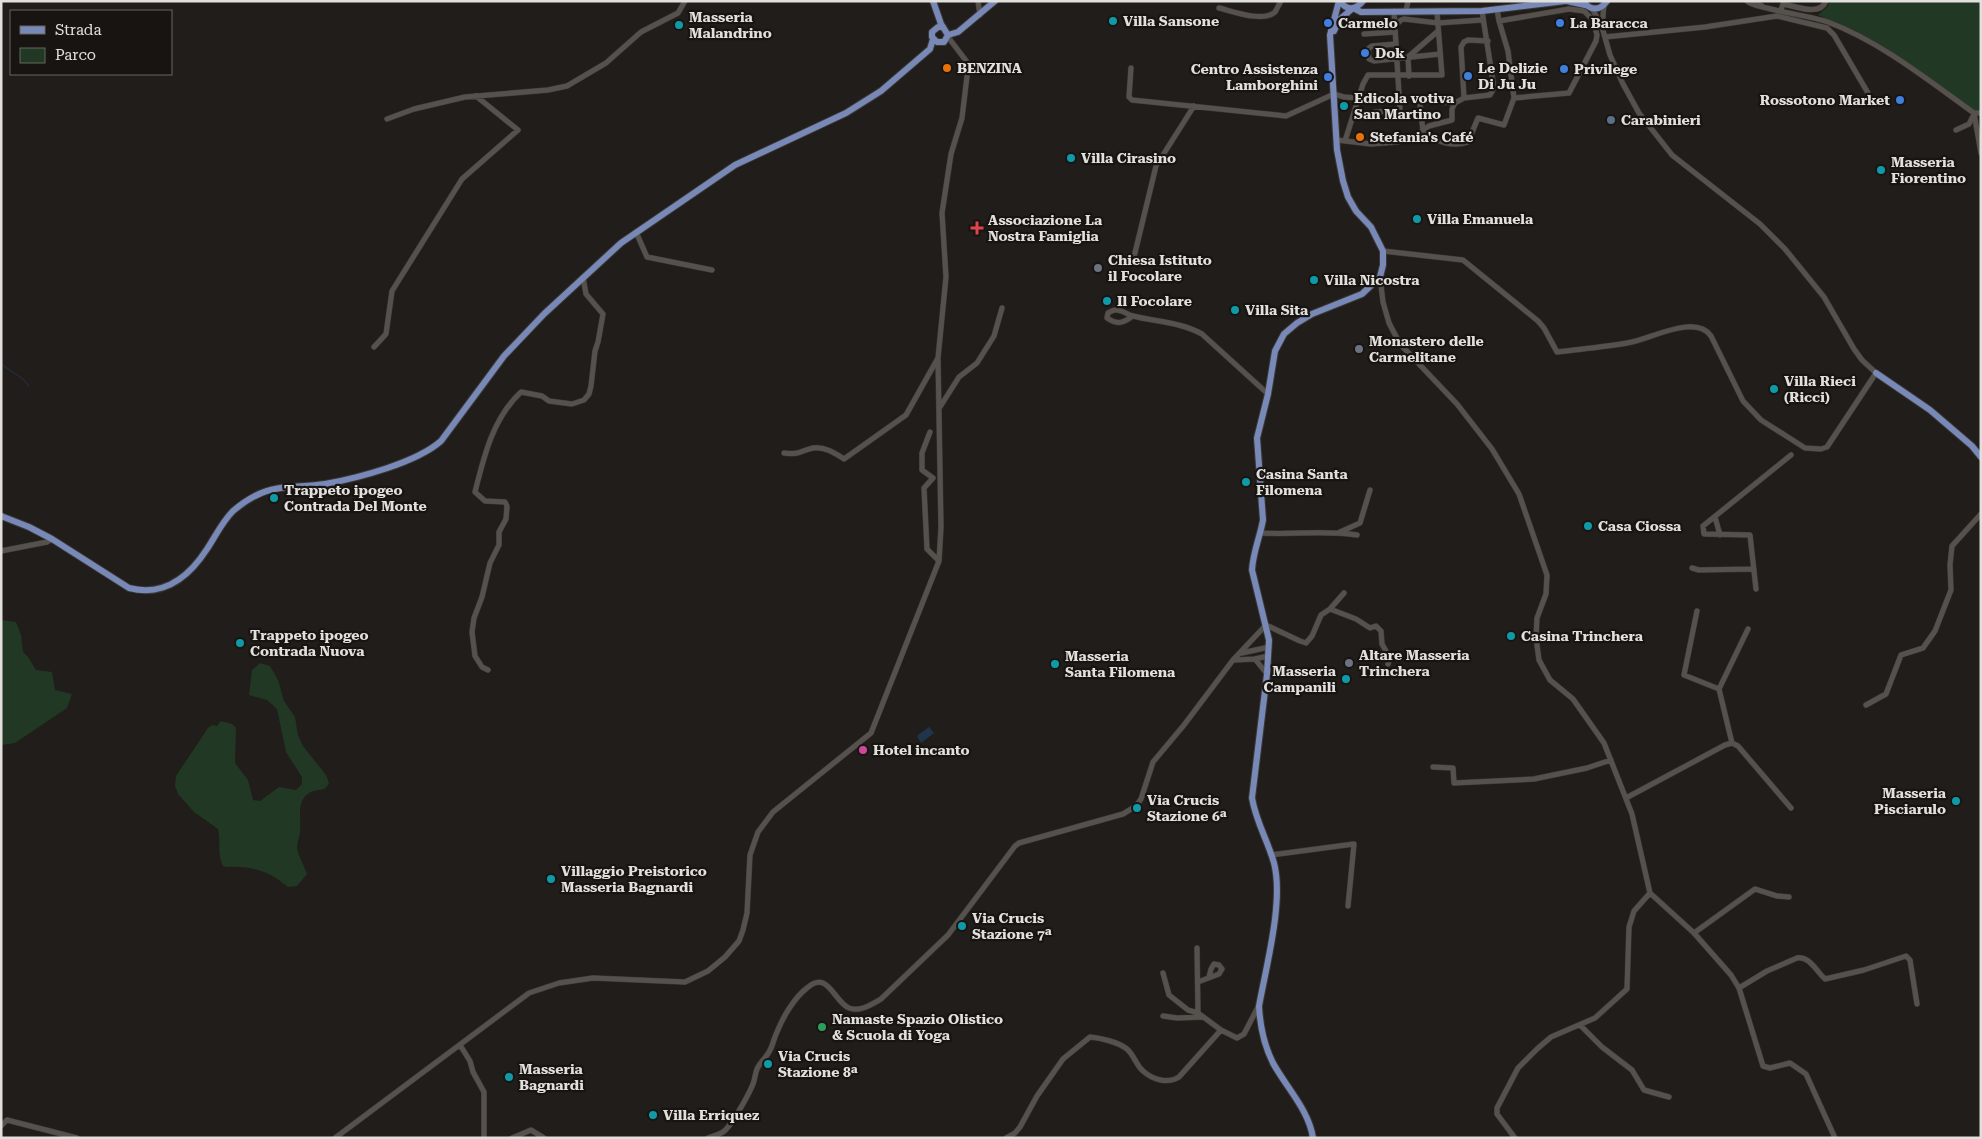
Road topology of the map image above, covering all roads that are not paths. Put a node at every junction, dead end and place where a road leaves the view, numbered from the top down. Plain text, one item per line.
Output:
1 (684, 1) edge
2 (978, 1) edge
3 (995, 1) edge
4 (1281, 1) edge
5 (1340, 1) edge
6 (1362, 1) edge
7 (1408, 1) edge
8 (1566, 1) edge
9 (1747, 1) edge
10 (1753, 1) edge
11 (1826, 1) edge
12 (1549, 3) junction
13 (1606, 3) edge
14 (934, 5) edge
15 (1587, 5) edge
16 (1219, 8) dead end
17 (1353, 8) junction
18 (1767, 8) junction
19 (1498, 9) junction
20 (1781, 10) junction
21 (1394, 11) junction
22 (1406, 11) junction
23 (1482, 11) junction
24 (1437, 12) junction
25 (1548, 12) junction
26 (980, 15) junction
27 (1482, 20) junction
28 (1499, 21) junction
29 (1438, 23) junction
30 (1602, 27) junction
31 (934, 29) junction
32 (1395, 30) junction
33 (1438, 31) junction
34 (946, 32) junction
35 (1364, 34) dead end
36 (1605, 37) junction
37 (933, 39) junction
38 (1488, 42) junction
39 (941, 43) junction
40 (1330, 44) junction
41 (1396, 44) junction
42 (1440, 54) junction
43 (1408, 57) junction
44 (1397, 58) junction
45 (918, 61) junction
46 (1131, 68) dead end
47 (1398, 76) junction
48 (1408, 76) junction
49 (1868, 93) dead end
50 (1334, 94) junction
51 (476, 96) junction
52 (1359, 98) junction
53 (1464, 98) junction
54 (1514, 98) junction
55 (1455, 103) junction
56 (1194, 106) junction
57 (1375, 112) dead end
58 (1974, 113) junction
59 (1981, 113) edge
60 (387, 119) dead end
61 (1956, 130) dead end
62 (1422, 132) junction
63 (1337, 140) junction
64 (1345, 141) junction
65 (1981, 152) edge
66 (636, 232) junction
67 (1383, 251) junction
68 (1134, 257) dead end
69 (712, 270) dead end
70 (583, 276) junction
71 (1380, 277) junction
72 (1002, 308) dead end
73 (1131, 316) dead end
74 (374, 347) dead end
75 (938, 358) junction
76 (1876, 373) junction
77 (1268, 394) junction
78 (940, 408) junction
79 (930, 432) dead end
80 (784, 453) dead end
81 (1791, 455) dead end
82 (1981, 457) edge
83 (1370, 490) dead end
84 (1981, 514) edge
85 (1, 516) edge
86 (1715, 518) junction
87 (1340, 532) junction
88 (1261, 533) junction
89 (1357, 534) dead end
90 (1720, 535) junction
91 (52, 539) junction
92 (1, 551) edge
93 (939, 561) junction
94 (1692, 568) dead end
95 (1754, 568) junction
96 (1756, 589) dead end
97 (1344, 593) dead end
98 (1330, 609) junction
99 (1697, 612) dead end
100 (1266, 625) junction
101 (1748, 629) dead end
102 (1268, 647) junction
103 (1242, 653) junction
104 (1268, 656) junction
105 (1255, 659) junction
106 (1233, 660) junction
107 (1388, 664) dead end
108 (488, 670) dead end
109 (1267, 674) junction
110 (1719, 689) junction
111 (1866, 705) dead end
112 (1732, 743) junction
113 (1610, 760) junction
114 (1434, 767) dead end
115 (1626, 798) junction
116 (1792, 808) dead end
117 (1271, 855) junction
118 (1650, 893) junction
119 (1789, 897) dead end
120 (1348, 906) dead end
121 (1694, 933) junction
122 (1197, 948) dead end
123 (1163, 973) dead end
124 (1210, 977) dead end
125 (1198, 982) junction
126 (1739, 988) junction
127 (1917, 1004) dead end
128 (1258, 1006) junction
129 (1201, 1015) junction
130 (1163, 1016) dead end
131 (1580, 1025) junction
132 (1221, 1030) junction
133 (460, 1045) junction
134 (1669, 1097) dead end
135 (1, 1126) edge
136 (77, 1138) edge
137 (335, 1138) edge
138 (484, 1138) edge
139 (512, 1138) edge
140 (544, 1138) edge
141 (708, 1138) edge
142 (1006, 1138) edge
143 (1313, 1138) edge
144 (1515, 1138) edge
145 (1835, 1138) edge

1 - 51 street
2 - 26 street
3 - 26 main road
4 - 16 street
5 - 17 main road
5 - 40 main road
6 - 17 main road
7 - 22 street
8 - 12 main road
8 - 15 main road
9 - 18 street
10 - 18 street
11 - 20 street
12 - 19 main road
12 - 25 street
13 - 15 main road
13 - 30 street
14 - 31 main road
14 - 34 main road
15 - 30 street
17 - 21 main road
17 - 40 main road
18 - 20 street
19 - 23 main road
19 - 28 street
20 - 58 street
21 - 22 main road
21 - 32 street
22 - 24 main road
23 - 24 main road
23 - 27 street
24 - 29 street
25 - 28 street
25 - 54 street
26 - 34 main road
27 - 29 street
27 - 38 street
28 - 54 street
29 - 32 street
29 - 33 street
30 - 36 street
31 - 34 main road
31 - 37 main road
32 - 35 street
32 - 41 street
33 - 42 street
33 - 43 street
34 - 39 main road
34 - 75 street
36 - 49 street
36 - 76 street
37 - 39 main road
37 - 45 main road
38 - 53 street
38 - 53 street
39 - 45 main road
40 - 50 main road
41 - 44 street
41 - 44 street
42 - 43 street
42 - 48 street
43 - 44 street
43 - 48 street
44 - 47 street
45 - 66 main road
46 - 56 street
47 - 48 street
47 - 52 street
47 - 57 street
50 - 52 street
50 - 56 street
50 - 63 main road
51 - 60 street
51 - 74 street
52 - 64 street
53 - 55 street
54 - 62 street
55 - 62 street
55 - 62 street
56 - 68 street
58 - 59 street
58 - 61 street
58 - 65 street
62 - 64 street
63 - 64 street
63 - 67 main road
66 - 69 street
66 - 70 main road
67 - 71 main road
67 - 76 street
70 - 91 main road
70 - 108 street
71 - 77 main road
71 - 113 street
72 - 78 street
73 - 77 street
75 - 78 street
75 - 80 street
76 - 82 main road
77 - 88 main road
78 - 93 street
79 - 93 street
81 - 86 street
83 - 87 street
84 - 111 street
85 - 91 main road
86 - 90 street
86 - 90 street
87 - 88 street
87 - 89 street
88 - 100 main road
90 - 95 street
91 - 92 street
93 - 133 street
94 - 95 street
95 - 96 street
97 - 98 street
98 - 100 street
98 - 107 street
99 - 110 street
100 - 102 main road
100 - 103 street
101 - 110 street
102 - 103 street
102 - 104 main road
103 - 106 street
104 - 105 street
104 - 109 main road
105 - 106 street
105 - 109 street
106 - 141 street
109 - 117 main road
110 - 112 street
112 - 115 street
112 - 116 street
113 - 114 street
113 - 115 street
115 - 118 street
117 - 120 street
117 - 128 main road
118 - 121 street
118 - 131 street
119 - 121 street
121 - 126 street
122 - 125 street
123 - 129 street
124 - 125 street
125 - 129 street
126 - 127 street
126 - 145 street
128 - 132 street
128 - 143 main road
129 - 130 street
129 - 132 street
131 - 134 street
131 - 144 street
132 - 142 street
133 - 137 street
133 - 138 street
135 - 136 street
139 - 140 street

